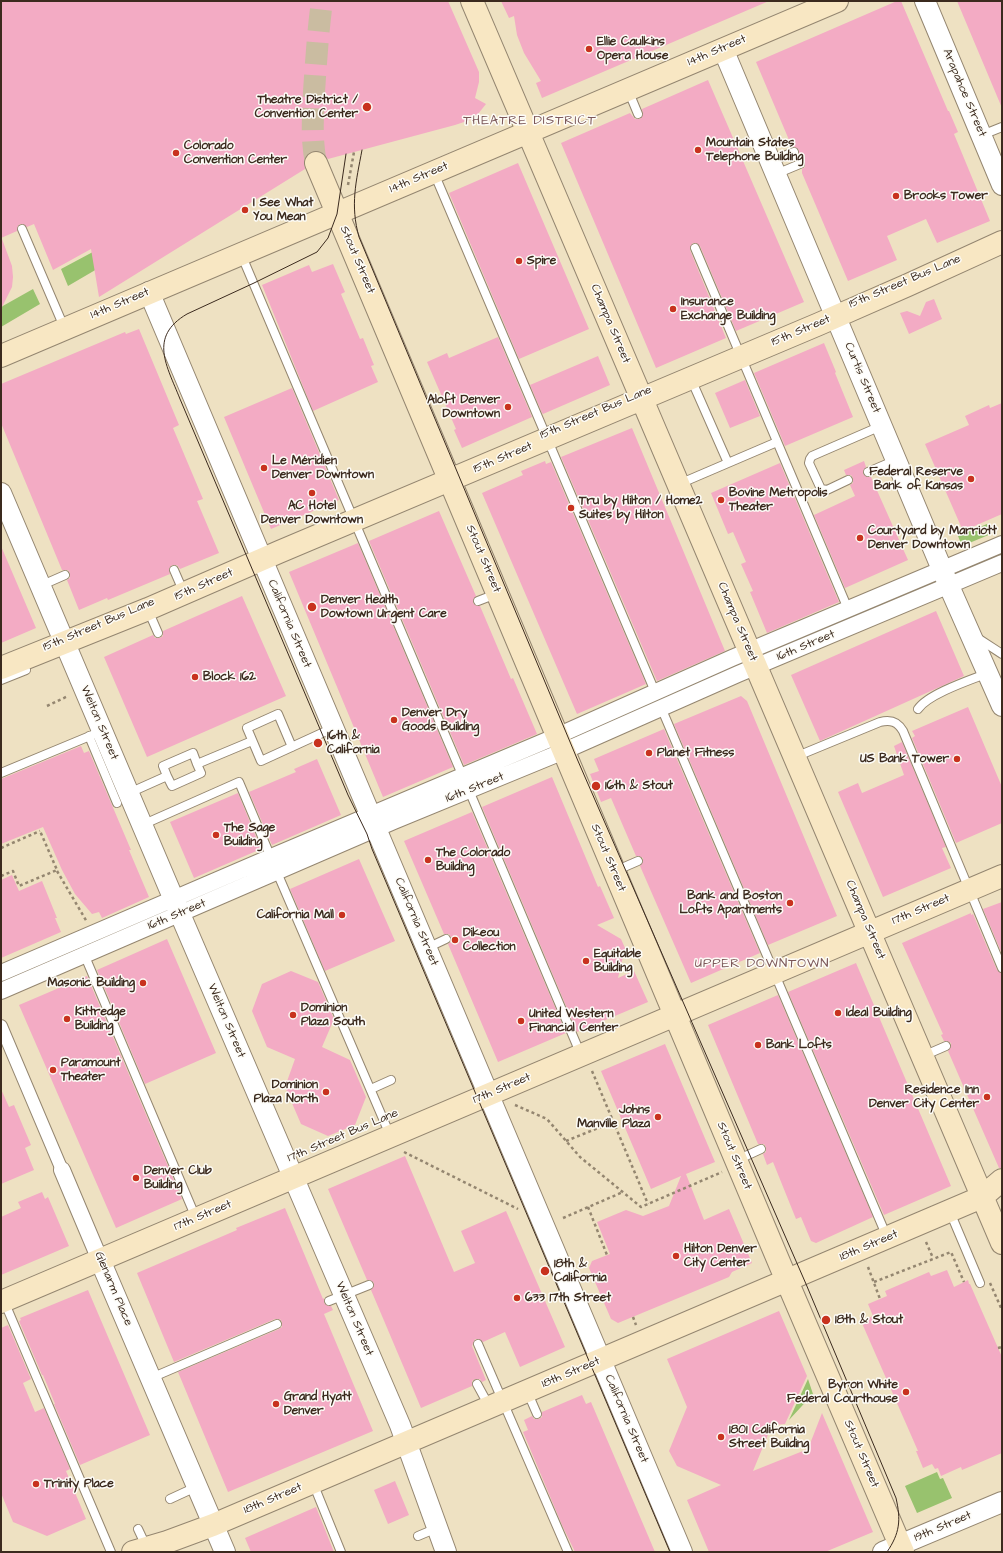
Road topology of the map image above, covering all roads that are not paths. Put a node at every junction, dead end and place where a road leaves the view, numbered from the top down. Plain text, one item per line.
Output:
1 (472, 1) edge
2 (837, 1) edge
3 (926, 1) edge
4 (723, 49) junction
5 (627, 89) junction
6 (638, 114) dead end
7 (1002, 127) edge
8 (528, 132) junction
9 (982, 136) junction
10 (794, 152) dead end
11 (316, 163) tunnel mouth
12 (800, 164) dead end
13 (773, 168) junction
14 (434, 172) junction
15 (1002, 185) edge
16 (337, 213) junction
17 (22, 229) dead end
18 (1002, 242) edge
19 (695, 248) dead end
20 (241, 253) junction
21 (918, 290) dead end
22 (148, 292) junction
23 (838, 320) junction
24 (64, 328) junction
25 (1, 356) edge
26 (742, 360) junction
27 (692, 381) junction
28 (643, 402) junction
29 (882, 425) junction
30 (549, 442) junction
31 (777, 442) junction
32 (897, 459) junction
33 (728, 463) junction
34 (868, 472) dead end
35 (848, 480) dead end
36 (451, 484) junction
37 (678, 484) junction
38 (2, 498) edge
39 (415, 504) dead end
40 (357, 527) junction
41 (1002, 544) edge
42 (289, 557) dead end
43 (263, 563) junction
44 (1002, 563) edge
45 (174, 570) dead end
46 (65, 575) dead end
47 (946, 577) junction
48 (40, 586) junction
49 (184, 594) junction
50 (848, 609) junction
51 (149, 613) junction
52 (118, 630) dead end
53 (158, 633) dead end
54 (970, 633) junction
55 (67, 649) junction
56 (1002, 654) edge
57 (753, 659) junction
58 (1, 668) edge
59 (30, 668) dead end
60 (988, 673) junction
61 (1, 680) edge
62 (655, 693) junction
63 (1002, 706) edge
64 (662, 709) junction
65 (918, 709) dead end
66 (333, 728) junction
67 (96, 733) junction
68 (252, 741) junction
69 (561, 744) junction
70 (292, 747) junction
71 (795, 757) junction
72 (197, 764) junction
73 (1, 773) edge
74 (167, 776) junction
75 (466, 784) junction
76 (123, 798) junction
77 (374, 822) junction
78 (142, 825) junction
79 (271, 857) junction
80 (638, 861) dead end
81 (277, 872) junction
82 (614, 872) junction
83 (1002, 876) edge
84 (966, 883) junction
85 (177, 906) junction
86 (867, 926) junction
87 (446, 939) dead end
88 (427, 948) junction
89 (84, 954) junction
90 (772, 967) junction
91 (1002, 968) edge
92 (1, 973) edge
93 (729, 983) dead end
94 (1, 991) edge
95 (667, 1012) junction
96 (1, 1026) edge
97 (946, 1046) dead end
98 (581, 1054) junction
99 (922, 1056) junction
100 (391, 1080) dead end
101 (491, 1088) junction
102 (371, 1089) junction
103 (394, 1139) junction
104 (761, 1149) dead end
105 (729, 1166) junction
106 (62, 1170) joint
107 (292, 1175) junction
108 (1002, 1180) edge
109 (990, 1196) edge
110 (951, 1213) junction
111 (192, 1215) junction
112 (888, 1238) junction
113 (1002, 1243) edge
114 (97, 1252) junction
115 (30, 1281) dead end
116 (788, 1283) junction
117 (980, 1283) dead end
118 (369, 1285) dead end
119 (2, 1297) edge
120 (337, 1298) junction
121 (277, 1324) dead end
122 (478, 1344) dead end
123 (602, 1362) junction
124 (151, 1378) junction
125 (476, 1384) dead end
126 (528, 1394) junction
127 (499, 1405) junction
128 (537, 1414) dead end
129 (408, 1446) junction
130 (314, 1485) junction
131 (197, 1486) junction
132 (170, 1499) dead end
133 (1002, 1502) edge
134 (214, 1527) junction
135 (438, 1528) junction
136 (418, 1536) dead end
137 (144, 1545) edge
138 (895, 1550) edge
139 (111, 1552) edge
140 (225, 1552) edge
141 (341, 1552) edge
142 (446, 1552) edge
143 (568, 1552) edge
144 (682, 1552) edge

1 - 8 main road, Champa Street
2 - 4 main road, 14th Street
3 - 9 street, Arapahoe Street
4 - 5 main road, 14th Street
4 - 13 street, Curtis Street
5 - 6 lane
5 - 8 main road, 14th Street
7 - 9 lane
8 - 14 main road, 14th Street
8 - 28 main road, Champa Street
9 - 15 street, Arapahoe Street
10 - 13 lane
11 - 16 main road, Stout Street
12 - 13 lane
13 - 23 street, Curtis Street
14 - 16 main road, 14th Street
14 - 30 lane
16 - 20 main road, 14th Street
16 - 36 main road, Stout Street
17 - 24 lane
18 - 23 main road, 15th Street
19 - 26 lane
20 - 22 main road, 14th Street
20 - 40 lane
21 - 23 lane, 15th Street Bus Lane
22 - 24 main road, 14th Street
22 - 43 street, California Street
23 - 26 main road, 15th Street
23 - 29 street, Curtis Street
24 - 25 main road, 14th Street
26 - 27 main road, 15th Street
26 - 31 lane
27 - 28 main road, 15th Street
27 - 33 lane
28 - 30 main road, 15th Street
28 - 37 main road, Champa Street
29 - 32 street, Curtis Street
29 - 35 lane
30 - 36 main road, 15th Street
30 - 62 lane
31 - 33 lane
31 - 50 lane
32 - 34 lane
32 - 47 street, Curtis Street
33 - 37 lane
36 - 39 lane
36 - 40 main road, 15th Street
36 - 69 main road, Stout Street
37 - 57 main road, Champa Street
38 - 48 street, Welton Street
40 - 43 main road, 15th Street
40 - 75 lane
41 - 47 street
42 - 43 lane, 15th Street Bus Lane
43 - 49 main road, 15th Street
43 - 51 lane, 15th Street Bus Lane
43 - 66 street, California Street
44 - 47 street
45 - 49 lane
46 - 48 lane
47 - 50 street, 16th Street
47 - 54 street, Curtis Street
47 - 57 street, 16th Street
48 - 55 street, Welton Street
49 - 51 main road, 15th Street
50 - 57 street, 16th Street
51 - 52 lane, 15th Street Bus Lane
51 - 53 lane
51 - 55 main road, 15th Street
54 - 56 lane
54 - 60 street, Curtis Street
55 - 58 main road, 15th Street
55 - 67 street, Welton Street
57 - 62 street, 16th Street
57 - 64 street, 16th Street
57 - 71 main road, Champa Street
59 - 61 lane
60 - 63 street, Curtis Street
60 - 65 lane
62 - 64 lane
62 - 69 street, 16th Street
64 - 69 street, 16th Street
64 - 90 lane
66 - 70 lane
66 - 77 street, California Street
67 - 73 lane
67 - 76 street, Welton Street
68 - 70 lane
68 - 70 lane
68 - 72 lane
69 - 75 street, 16th Street
69 - 82 main road, Stout Street
71 - 84 lane
71 - 86 main road, Champa Street
72 - 74 lane
72 - 74 lane
74 - 76 lane
75 - 77 street, 16th Street
75 - 98 lane
76 - 78 street, Welton Street
77 - 79 street, 16th Street
77 - 81 street, 16th Street
77 - 88 street, California Street
78 - 79 lane
78 - 85 street, Welton Street
79 - 81 lane
79 - 85 street, 16th Street
80 - 82 lane
81 - 85 street, 16th Street
81 - 102 lane
82 - 95 main road, Stout Street
83 - 84 main road, 17th Street
84 - 86 main road, 17th Street
84 - 91 lane
85 - 89 street, 16th Street
85 - 92 street, 16th Street
85 - 107 street, Welton Street
86 - 90 main road, 17th Street
86 - 99 main road, Champa Street
87 - 88 lane
88 - 101 street, California Street
89 - 94 street, 16th Street
89 - 111 lane
90 - 95 main road, 17th Street
90 - 112 lane
93 - 95 lane
95 - 98 main road, 17th Street
95 - 105 main road, Stout Street
96 - 106 street, Glenarm Place
97 - 99 lane
98 - 101 main road, 17th Street
99 - 109 main road, Champa Street
100 - 102 lane
101 - 103 main road, 17th Street
101 - 123 street, California Street
102 - 103 lane
103 - 107 main road, 17th Street
104 - 105 lane
105 - 116 main road, Stout Street
106 - 114 street, Glenarm Place
107 - 111 main road, 17th Street
107 - 120 street, Welton Street
108 - 109 main road, 18th Street
109 - 110 main road, 18th Street
109 - 113 main road, Champa Street
110 - 112 main road, 18th Street
110 - 116 lane
110 - 117 lane
111 - 114 main road, 17th Street
112 - 116 main road, 18th Street
114 - 119 main road, 17th Street
114 - 124 street, Glenarm Place
115 - 119 lane
116 - 123 main road, 18th Street
116 - 138 main road, Stout Street
118 - 120 lane
119 - 139 lane
120 - 129 street, Welton Street
121 - 124 lane
122 - 127 lane
123 - 126 main road, 18th Street
123 - 144 street, California Street
124 - 131 street, Glenarm Place
125 - 127 lane
126 - 127 main road, 18th Street
126 - 128 lane
127 - 129 main road, 18th Street
127 - 143 lane
129 - 130 main road, 18th Street
129 - 135 street, Welton Street
130 - 134 main road, 18th Street
130 - 141 lane
131 - 132 lane
131 - 134 street, Glenarm Place
133 - 138 street, 19th Street
134 - 137 main road, 18th Street
134 - 140 street, Glenarm Place
135 - 136 lane
135 - 142 street, Welton Street

